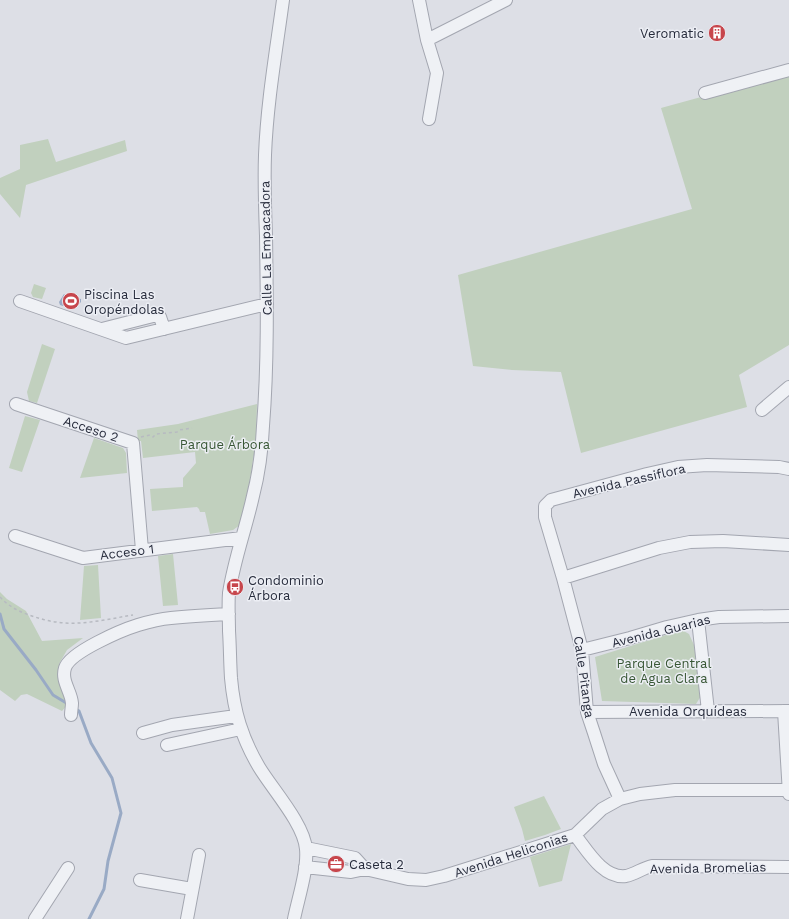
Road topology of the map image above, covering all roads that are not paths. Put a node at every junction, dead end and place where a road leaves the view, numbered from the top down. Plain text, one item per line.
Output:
1 (284, 0) edge
2 (419, 0) edge
3 (506, 0) edge
4 (427, 40) junction
5 (789, 70) edge
6 (705, 93) dead end
7 (429, 119) dead end
8 (20, 301) dead end
9 (267, 304) junction
10 (789, 387) edge
11 (16, 404) dead end
12 (762, 410) dead end
13 (789, 468) edge
14 (545, 506) joint
15 (16, 536) dead end
16 (242, 538) junction
17 (789, 545) edge
18 (142, 550) junction
19 (563, 578) junction
20 (229, 614) junction
21 (789, 616) edge
22 (698, 620) junction
23 (582, 650) junction
24 (708, 711) junction
25 (786, 711) edge
26 (587, 712) junction
27 (71, 715) dead end
28 (236, 716) junction
29 (241, 729) junction
30 (143, 733) dead end
31 (167, 745) dead end
32 (789, 792) edge
33 (620, 799) junction
34 (575, 835) junction
35 (306, 848) junction
36 (199, 855) dead end
37 (305, 867) junction
38 (789, 867) edge
39 (68, 868) dead end
40 (365, 869) junction
41 (140, 880) dead end
42 (192, 889) junction
43 (35, 919) edge
44 (187, 919) edge
45 (294, 919) edge

1 - 9 street, Calle La Empacadora
2 - 4 street
3 - 4 street
4 - 7 street
5 - 6 street
8 - 9 street
9 - 16 street, Calle La Empacadora
10 - 12 street
11 - 18 street, Acceso 2
13 - 14 street, Avenida Passiflora
14 - 19 street, Calle Pitanga
15 - 18 street, Acceso 1
16 - 18 street, Acceso 1
16 - 20 street, Calle La Empacadora
17 - 19 street
19 - 23 street, Calle Pitanga
20 - 27 street
20 - 28 street, Calle La Empacadora
21 - 22 street, Avenida Guarias
22 - 23 street, Avenida Guarias
22 - 24 street
23 - 26 street, Calle Pitanga
24 - 25 street, Avenida Orquídeas
24 - 26 street, Avenida Orquídeas
25 - 32 street
26 - 33 street, Calle Pitanga
28 - 29 street, Calle La Empacadora
28 - 30 street
29 - 31 street
29 - 35 street, Calle La Empacadora
32 - 33 street, Avenida Heliconias
33 - 34 street, Avenida Heliconias
34 - 38 street, Avenida Bromelias
34 - 40 street, Avenida Heliconias
35 - 37 street
35 - 40 street, Avenida Heliconias
36 - 42 street
37 - 40 street, Avenida Heliconias
37 - 45 street
39 - 43 street
41 - 42 street
42 - 44 street

